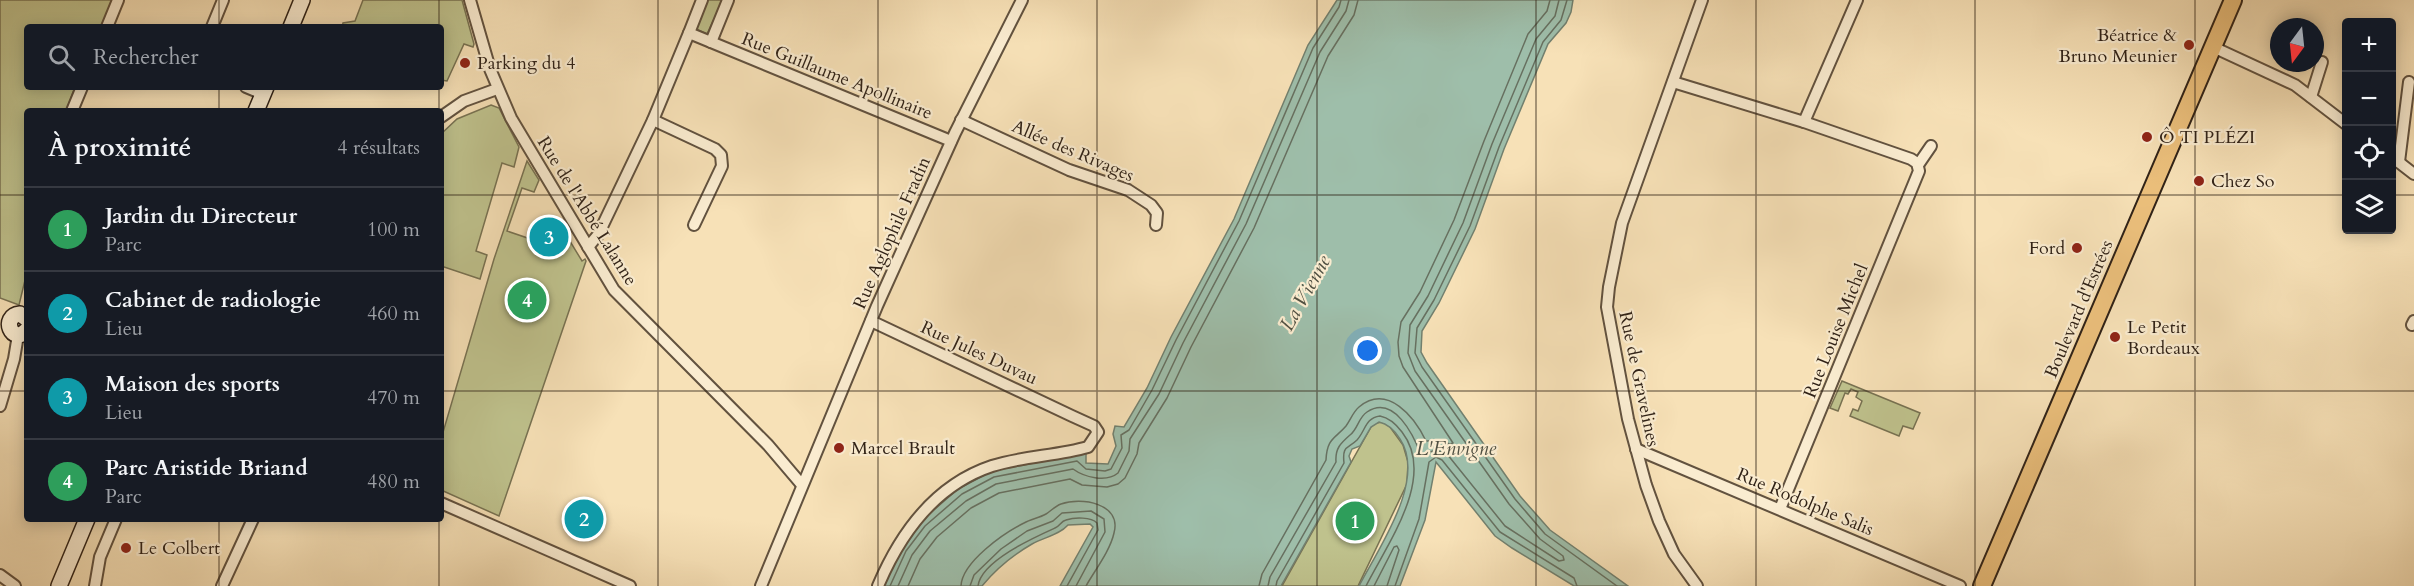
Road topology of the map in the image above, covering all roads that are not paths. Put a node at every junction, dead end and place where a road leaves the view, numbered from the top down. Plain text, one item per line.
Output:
1 (118, 0) edge
2 (223, 0) edge
3 (302, 0) edge
4 (470, 0) edge
5 (702, 0) edge
6 (728, 0) edge
7 (1022, 0) edge
8 (1702, 0) edge
9 (1857, 0) edge
10 (2233, 0) edge
11 (107, 24) edge
12 (213, 24) edge
13 (292, 24) edge
14 (689, 33) junction
15 (711, 42) junction
16 (2213, 47) junction
17 (2319, 72) edge
18 (1673, 82) junction
19 (2409, 82) dead end
20 (497, 89) junction
21 (81, 90) edge
22 (264, 90) edge
23 (2311, 97) junction
24 (73, 108) edge
25 (257, 108) edge
26 (444, 115) edge
27 (653, 120) junction
28 (961, 120) junction
29 (2342, 121) edge
30 (1804, 122) junction
31 (951, 141) junction
32 (1931, 146) dead end
33 (2396, 154) edge
34 (2396, 161) edge
35 (1918, 165) junction
36 (2414, 174) edge
37 (694, 225) dead end
38 (1156, 225) dead end
39 (588, 247) junction
40 (4, 320) edge
41 (24, 321) edge
42 (871, 321) junction
43 (0, 406) edge
44 (1636, 449) junction
45 (802, 484) junction
46 (444, 504) edge
47 (1780, 509) junction
48 (86, 522) edge
49 (115, 522) edge
50 (252, 522) edge
51 (0, 574) edge
52 (15, 586) edge
53 (59, 586) edge
54 (95, 586) edge
55 (222, 586) edge
56 (630, 586) edge
57 (760, 586) edge
58 (878, 586) edge
59 (1697, 586) edge
60 (1960, 586) edge
61 (1982, 586) edge

1 - 11 street
2 - 12 street
3 - 13 main road
4 - 20 street, Rue de l'Abbé Lalanne
5 - 14 street
6 - 15 street
7 - 28 street, Rue Aglophile Fradin
8 - 18 street, Rue de Gravelines
9 - 30 street
10 - 16 main road, Boulevard d'Estrées
14 - 15 street, Rue Guillaume Apollinaire
14 - 27 street
15 - 31 street, Rue Guillaume Apollinaire
16 - 23 street
16 - 61 main road, Boulevard d'Estrées
17 - 23 street
18 - 30 street
18 - 44 street, Rue de Gravelines
19 - 33 street
20 - 26 street
20 - 39 street, Rue de l'Abbé Lalanne
21 - 24 street
22 - 25 main road
23 - 29 street
27 - 37 street
27 - 39 street
28 - 31 street, Rue Aglophile Fradin
28 - 38 street, Allée des Rivages
30 - 35 street
31 - 42 street, Rue Aglophile Fradin
32 - 35 street, Rue Louise Michel
34 - 36 street
35 - 47 street, Rue Louise Michel
39 - 45 street, Rue de l'Abbé Lalanne
40 - 41 main road
41 - 43 street
42 - 45 street, Rue Aglophile Fradin
42 - 58 street, Rue Jules Duvau
44 - 47 street, Rue Rodolphe Salis
44 - 59 street, Rue de Gravelines
45 - 57 street, Rue Aglophile Fradin
46 - 56 street
47 - 60 street, Rue Rodolphe Salis
48 - 53 main road
49 - 54 street
50 - 55 street
51 - 52 street

